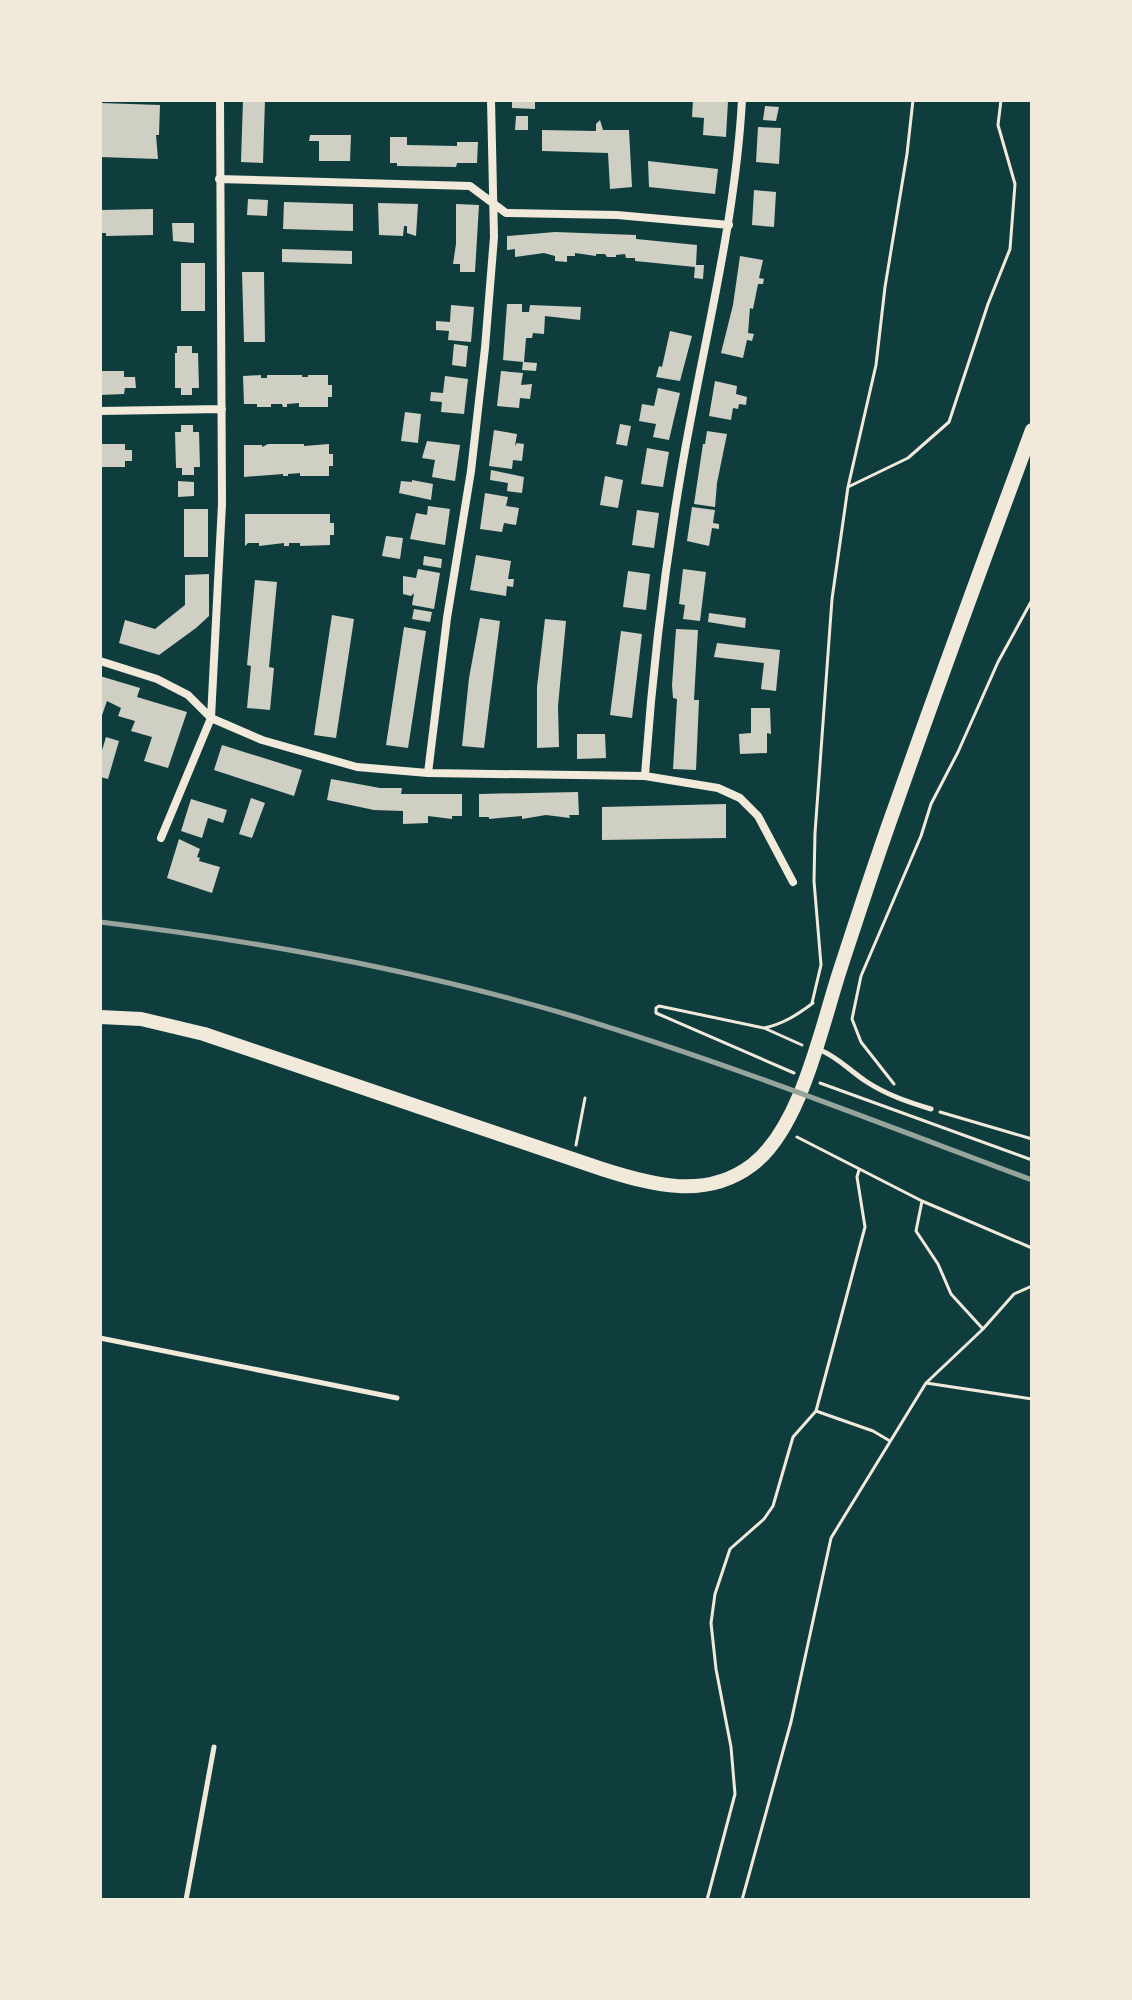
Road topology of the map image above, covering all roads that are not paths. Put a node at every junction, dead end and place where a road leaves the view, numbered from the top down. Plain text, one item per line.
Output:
1 (220, 100) edge
2 (491, 100) edge
3 (742, 100) edge
4 (219, 179) junction
5 (491, 199) junction
6 (729, 225) junction
7 (222, 409) junction
8 (100, 411) edge
9 (1032, 430) edge
10 (100, 661) edge
11 (211, 718) junction
12 (428, 773) junction
13 (645, 776) junction
14 (161, 838) dead end
15 (793, 882) dead end
16 (100, 1017) edge
17 (809, 1046) junction
18 (931, 1109) road end
19 (100, 1338) edge
20 (397, 1398) dead end
21 (214, 1747) dead end
22 (186, 1900) edge

1 - 4 street
2 - 5 street
3 - 6 street
4 - 5 street
4 - 7 street
5 - 6 street
5 - 12 street
6 - 13 street
7 - 8 street
7 - 11 street
9 - 17 main road
10 - 11 street
11 - 12 street
11 - 14 street
12 - 13 street
13 - 15 street
16 - 17 main road
17 - 18 lane
19 - 20 lane
21 - 22 lane

